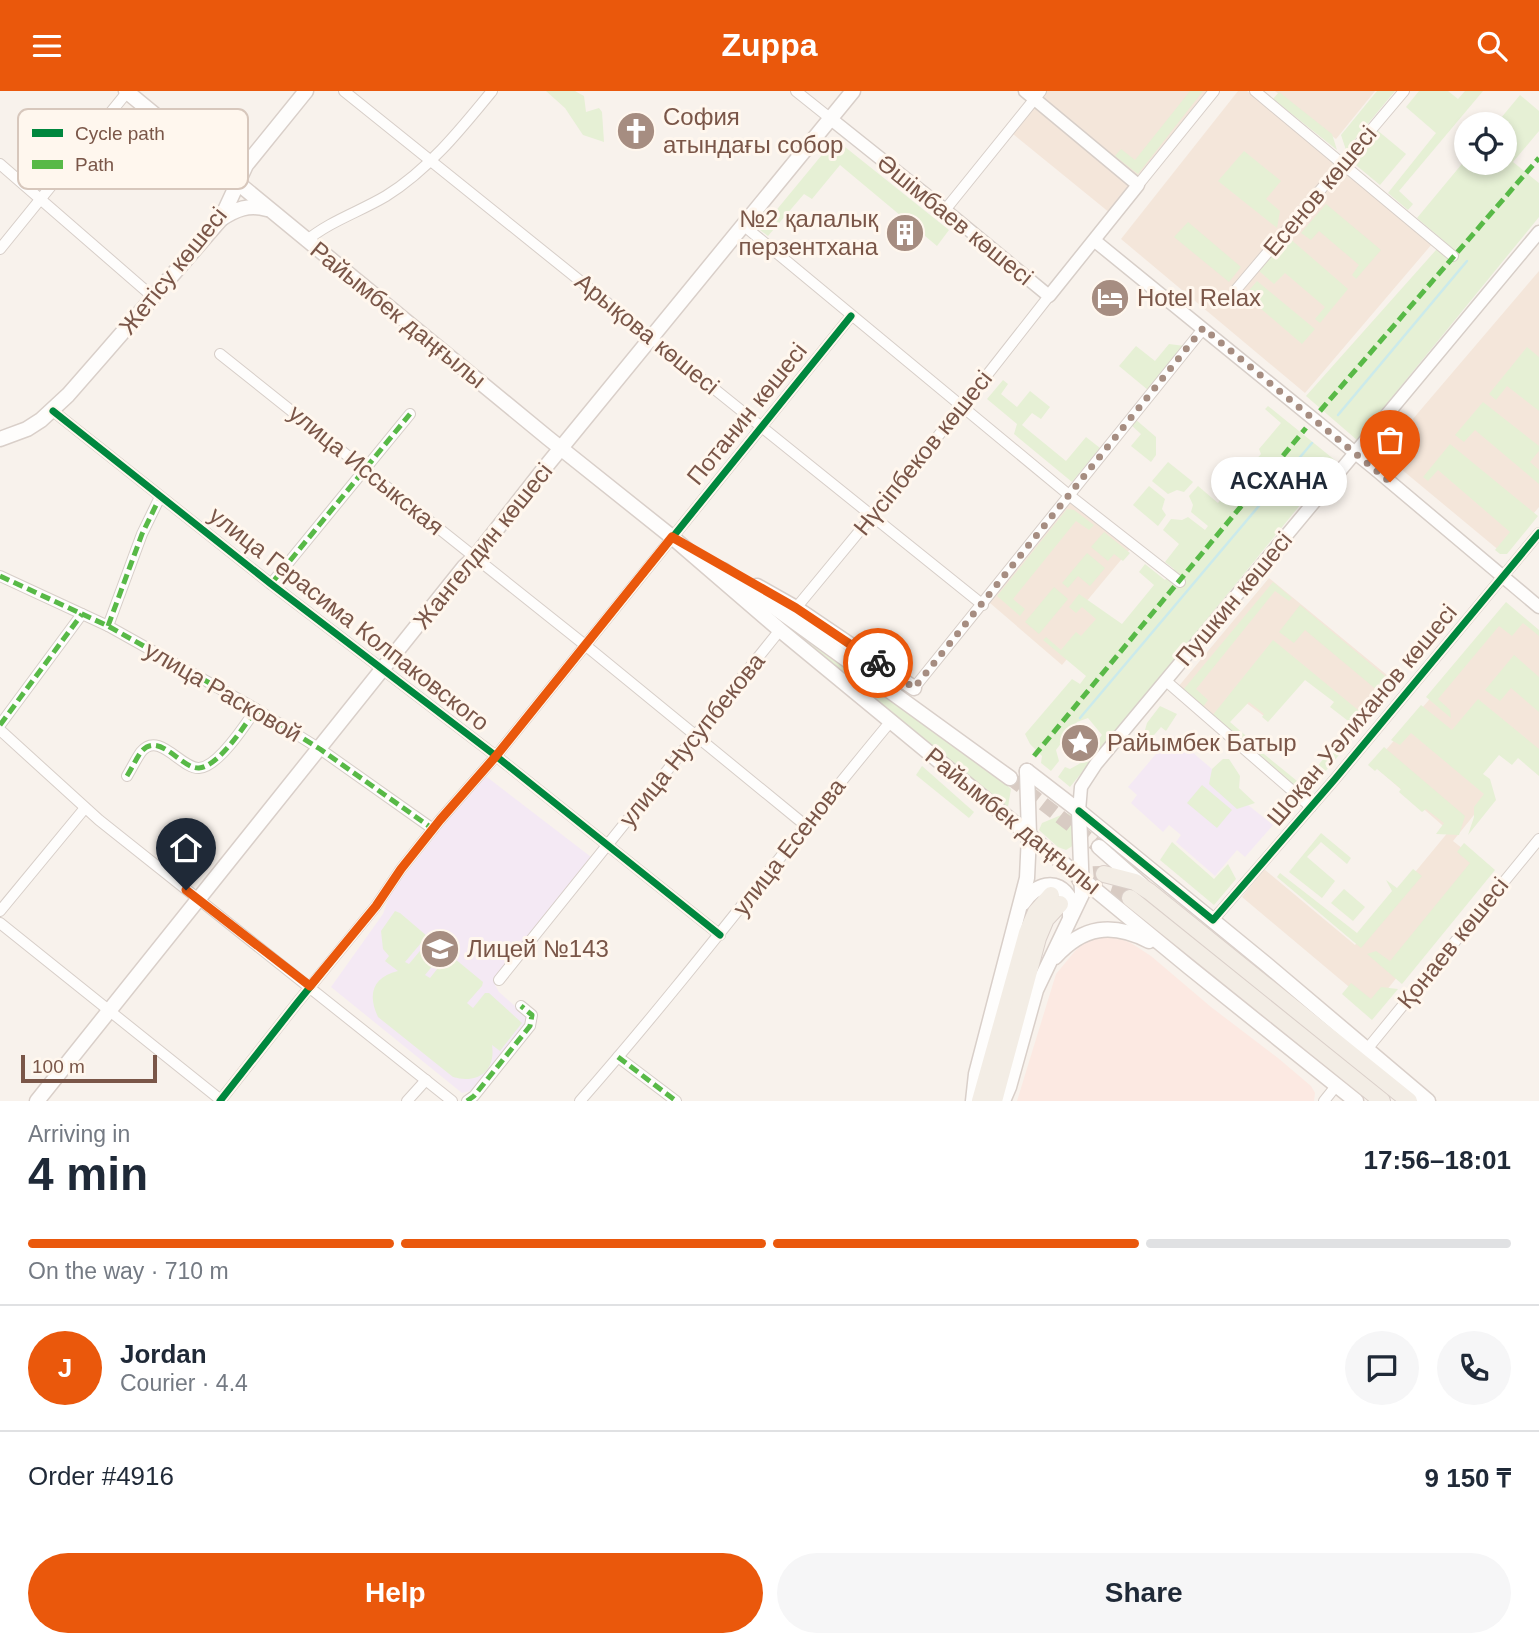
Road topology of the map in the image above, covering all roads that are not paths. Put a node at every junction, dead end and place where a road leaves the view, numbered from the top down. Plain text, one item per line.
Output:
1 (127, 91) edge
2 (306, 91) edge
3 (344, 91) edge
4 (492, 91) edge
5 (796, 91) edge
6 (853, 91) edge
7 (1214, 91) edge
8 (1255, 91) edge
9 (1404, 91) edge
10 (1033, 94) edge
11 (112, 109) edge
12 (148, 109) edge
13 (831, 119) junction
14 (431, 159) junction
15 (248, 163) edge
16 (1342, 163) junction
17 (0, 164) edge
18 (18, 180) edge
19 (1138, 185) junction
20 (29, 189) edge
21 (48, 189) edge
22 (234, 189) edge
23 (243, 189) edge
24 (40, 199) junction
25 (268, 209) junction
26 (945, 209) junction
27 (221, 219) junction
28 (743, 225) junction
29 (1539, 232) edge
30 (306, 240) junction
31 (1095, 241) junction
32 (0, 249) edge
33 (1453, 257) dead end
34 (1235, 291) dead end
35 (1049, 296) junction
36 (153, 297) junction
37 (851, 316) junction
38 (1203, 328) junction
39 (652, 338) junction
40 (220, 354) dead end
41 (962, 407) junction
42 (53, 411) junction
43 (410, 414) dead end
44 (762, 427) junction
45 (0, 439) edge
46 (561, 449) junction
47 (1356, 453) junction
48 (365, 471) junction
49 (1069, 495) junction
50 (160, 497) junction
51 (873, 514) junction
52 (1539, 533) edge
53 (672, 537) junction
54 (475, 557) junction
55 (704, 557) junction
56 (0, 576) edge
57 (1502, 576) junction
58 (1180, 582) dead end
59 (271, 585) junction
60 (983, 605) junction
61 (1539, 607) edge
62 (796, 608) junction
63 (82, 614) junction
64 (108, 626) junction
65 (780, 630) junction
66 (585, 645) junction
67 (384, 670) junction
68 (1166, 681) junction
69 (914, 688) joint
70 (256, 709) junction
71 (891, 721) junction
72 (0, 728) edge
73 (697, 736) junction
74 (320, 749) junction
75 (496, 756) junction
76 (127, 776) dead end
77 (1010, 778) tunnel mouth
78 (1311, 807) junction
79 (85, 808) junction
80 (1079, 811) junction
81 (805, 825) junction
82 (433, 829) junction
83 (1029, 835) junction
84 (1539, 839) edge
85 (608, 846) junction
86 (1099, 847) tunnel mouth
87 (1104, 874) tunnel mouth
88 (1082, 879) junction
89 (1150, 893) junction
90 (1130, 898) tunnel mouth
91 (199, 899) junction
92 (1021, 906) junction
93 (0, 911) edge
94 (1069, 921) junction
95 (1213, 921) junction
96 (0, 923) edge
97 (720, 935) junction
98 (1189, 967) junction
99 (1045, 969) junction
100 (499, 980) dead end
101 (310, 986) junction
102 (522, 1006) dead end
103 (109, 1012) junction
104 (1368, 1048) junction
105 (618, 1057) junction
106 (426, 1080) junction
107 (1336, 1086) junction
108 (37, 1101) edge
109 (221, 1101) edge
110 (407, 1101) edge
111 (452, 1101) edge
112 (467, 1101) edge
113 (580, 1101) edge
114 (676, 1101) edge
115 (973, 1101) edge
116 (980, 1101) edge
117 (994, 1101) edge
118 (1003, 1101) edge
119 (1324, 1101) edge
120 (1356, 1101) edge
121 (1382, 1101) edge
122 (1409, 1101) edge
123 (1428, 1101) edge

1 - 11 street
1 - 12 main road, Райымбек даңғылы
2 - 15 main road, Жетісу көшесі
3 - 14 street, Арықова көшесі
4 - 14 street
5 - 13 street, Әшімбаев көшесі
6 - 13 main road, Жангелдин көшесі
7 - 19 street
8 - 16 street
9 - 16 street, Есенов көшесі
10 - 19 street
10 - 26 street
13 - 26 street, Әшімбаев көшесі
13 - 28 main road, Жангелдин көшесі
14 - 30 street
14 - 39 street, Арықова көшесі
16 - 33 street
16 - 34 street, Есенов көшесі
17 - 18 street
19 - 31 street
20 - 24 street
21 - 24 street
22 - 27 main road, Жетісу көшесі
23 - 25 main road, Райымбек даңғылы
24 - 32 street
24 - 36 street
25 - 27 main road
25 - 30 main road, Райымбек даңғылы
26 - 35 street, Әшімбаев көшесі
27 - 36 main road, Жетісу көшесі
28 - 37 street
28 - 39 main road, Жангелдин көшесі
29 - 47 street, Пушкин көшесі
30 - 46 main road, Райымбек даңғылы
31 - 35 street
31 - 38 street
35 - 41 street, Нүсіпбеков көшесі
36 - 42 main road, Жетісу көшесі
37 - 41 street
37 - 44 street, Потанин көшесі
38 - 47 street
38 - 49 street
39 - 44 street, Арықова көшесі
39 - 46 main road, Жангелдин көшесі
40 - 48 street, улица Иссыкская
41 - 49 street
41 - 51 street, Нүсіпбеков көшесі
42 - 45 main road, Жетісу көшесі
42 - 50 street, улица Герасима Колпаковского
43 - 48 street
44 - 51 street, Арықова көшесі
44 - 53 street, Потанин көшесі
46 - 53 main road, Райымбек даңғылы
46 - 54 main road, Жангелдин көшесі
47 - 57 street
47 - 68 street, Пушкин көшесі
48 - 54 street, улица Иссыкская
48 - 59 street
49 - 58 street
49 - 60 street
50 - 59 street, улица Герасима Колпаковского
50 - 64 street
51 - 60 street, Арықова көшесі
51 - 62 street, Нүсіпбеков көшесі
52 - 57 street, Шоқан Уәлиханов көшесі
53 - 55 main road, Райымбек даңғылы
53 - 65 main road, Райымбек даңғылы
53 - 66 street, Потанин көшесі
54 - 66 street, улица Иссыкская
54 - 67 main road, Жангелдин көшесі
55 - 62 main road, Райымбек даңғылы
55 - 77 main road, Райымбек даңғылы
56 - 63 street, улица Расковой
57 - 61 street
57 - 78 street, Шоқан Уәлиханов көшесі
59 - 67 street, улица Герасима Колпаковского
60 - 69 street
62 - 69 main road, Райымбек даңғылы
63 - 64 street, улица Расковой
63 - 72 street
64 - 70 street, улица Расковой
65 - 71 main road, Райымбек даңғылы
65 - 73 street, улица Нусупбекова
66 - 73 street, улица Иссыкская
66 - 75 street, Потанин көшесі
67 - 74 main road, Жангелдин көшесі
67 - 75 street, улица Герасима Колпаковского
68 - 78 street
68 - 80 street, Пушкин көшесі
70 - 74 street, улица Расковой
70 - 76 street
71 - 81 street, улица Есенова
71 - 83 main road, Райымбек даңғылы
72 - 79 street
73 - 81 street, улица Иссыкская
73 - 85 street, улица Нусупбекова
74 - 82 street, улица Расковой
74 - 91 main road, Жангелдин көшесі
75 - 82 street, Потанин көшесі
75 - 85 street, улица Герасима Колпаковского
78 - 95 street, Шоқан Уәлиханов көшесі
79 - 91 street
79 - 93 street
80 - 83 main road, Райымбек даңғылы
80 - 88 main road
80 - 95 main road, Райымбек даңғылы
81 - 97 street, улица Есенова
82 - 101 street, Потанин көшесі
83 - 88 main road, Райымбек даңғылы
83 - 92 main road
84 - 104 street, Қонаев көшесі
85 - 97 street, улица Герасима Колпаковского
85 - 100 street, улица Нусупбекова
86 - 89 main road, Райымбек даңғылы
87 - 89 main road
88 - 94 main road
88 - 98 main road, Райымбек даңғылы
89 - 122 main road, Райымбек даңғылы
90 - 121 main road, Райымбек даңғылы
91 - 101 street
91 - 103 main road, Жангелдин көшесі
92 - 94 main road
92 - 115 main road
94 - 99 main road
95 - 104 main road, Райымбек даңғылы
96 - 103 street
97 - 105 street, улица Есенова
98 - 99 main road
98 - 107 main road, Райымбек даңғылы
99 - 118 main road
101 - 106 street
101 - 109 street, Потанин көшесі
102 - 112 street
103 - 108 main road, Жангелдин көшесі
103 - 109 street
104 - 123 main road, Райымбек даңғылы
105 - 113 street, улица Есенова
105 - 114 street
106 - 110 street
106 - 111 street
107 - 119 street
107 - 120 main road, Райымбек даңғылы
116 - 117 main road

